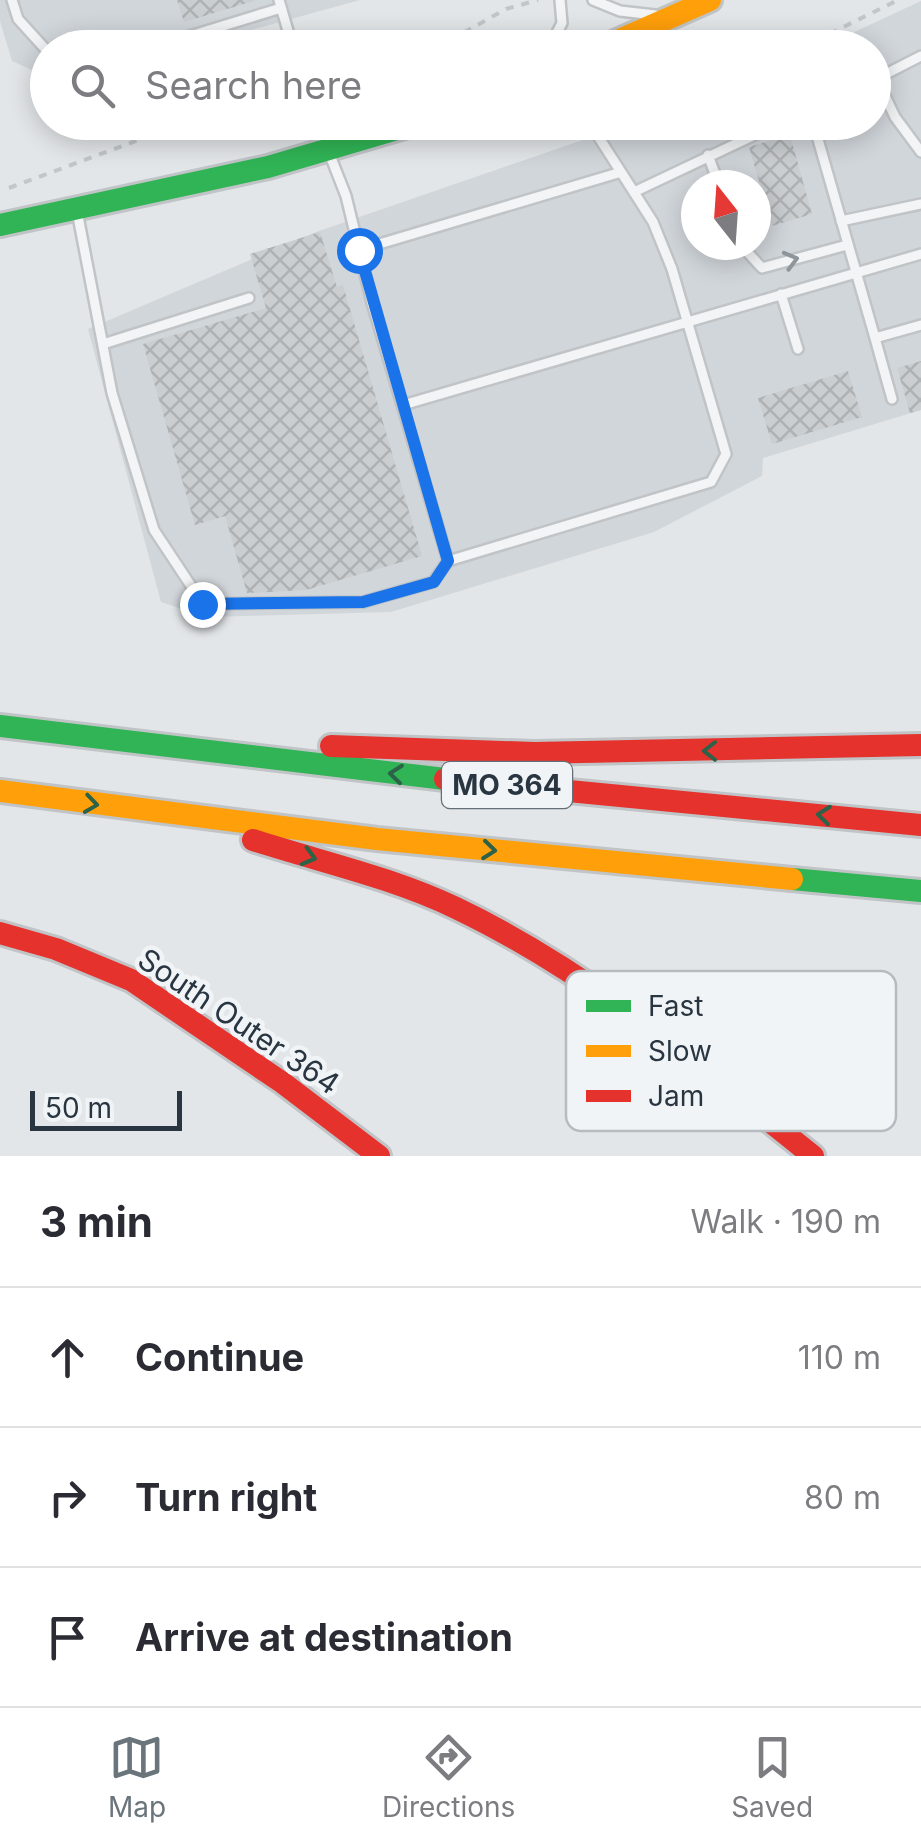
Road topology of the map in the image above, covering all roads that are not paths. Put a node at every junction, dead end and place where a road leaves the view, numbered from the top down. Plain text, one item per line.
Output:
1 (12, 0) edge
2 (560, 0) edge
3 (593, 0) edge
4 (710, 0) edge
5 (280, 4) edge
6 (673, 17) junction
7 (204, 30) edge
8 (288, 30) edge
9 (558, 30) edge
10 (643, 30) edge
11 (658, 30) edge
12 (30, 33) edge
13 (921, 56) edge
14 (891, 72) edge
15 (891, 110) edge
16 (323, 140) edge
17 (363, 140) edge
18 (604, 140) edge
19 (742, 140) edge
20 (818, 140) edge
21 (328, 151) junction
22 (921, 152) edge
23 (708, 155) junction
24 (714, 170) edge
25 (618, 173) junction
26 (634, 192) junction
27 (921, 204) edge
28 (77, 211) junction
29 (841, 221) junction
30 (0, 225) edge
31 (848, 244) junction
32 (359, 250) junction
33 (921, 254) edge
34 (754, 260) edge
35 (856, 272) junction
36 (781, 294) junction
37 (248, 298) dead end
38 (688, 321) junction
39 (921, 325) edge
40 (875, 338) junction
41 (103, 344) junction
42 (798, 349) dead end
43 (892, 399) dead end
44 (403, 405) junction
45 (448, 561) junction
46 (0, 726) edge
47 (94, 738) junction
48 (921, 745) edge
49 (0, 790) edge
50 (183, 817) junction
51 (921, 824) edge
52 (921, 891) edge
53 (0, 933) edge
54 (568, 971) edge
55 (783, 1131) edge
56 (379, 1156) edge
57 (813, 1156) edge

1 - 12 lane
2 - 9 lane
3 - 6 lane
4 - 6 main road
5 - 7 lane
5 - 8 lane
6 - 10 main road
6 - 11 lane
13 - 14 lane
15 - 22 lane
16 - 21 lane
17 - 21 main road
18 - 25 lane
19 - 23 lane
20 - 29 lane
21 - 28 main road
21 - 32 lane
23 - 24 lane
23 - 26 lane
25 - 26 lane
25 - 32 lane
26 - 38 lane
27 - 29 lane
28 - 30 main road
28 - 41 lane
29 - 31 lane
34 -> 31 lane
31 - 35 lane
32 - 44 lane
33 - 35 lane
35 - 36 lane
35 - 40 lane
36 - 38 lane
36 - 42 lane
37 - 41 lane
38 - 44 lane
38 - 45 lane
39 - 40 lane
40 - 43 lane
41 - 45 lane
44 - 45 lane
46 - 47 main road, MO 364
48 -> 47 main road
51 -> 47 main road, MO 364
49 -> 50 main road, MO 364
50 -> 52 main road, MO 364
50 -> 54 main road
53 - 56 main road, South Outer 364
55 -> 57 main road

